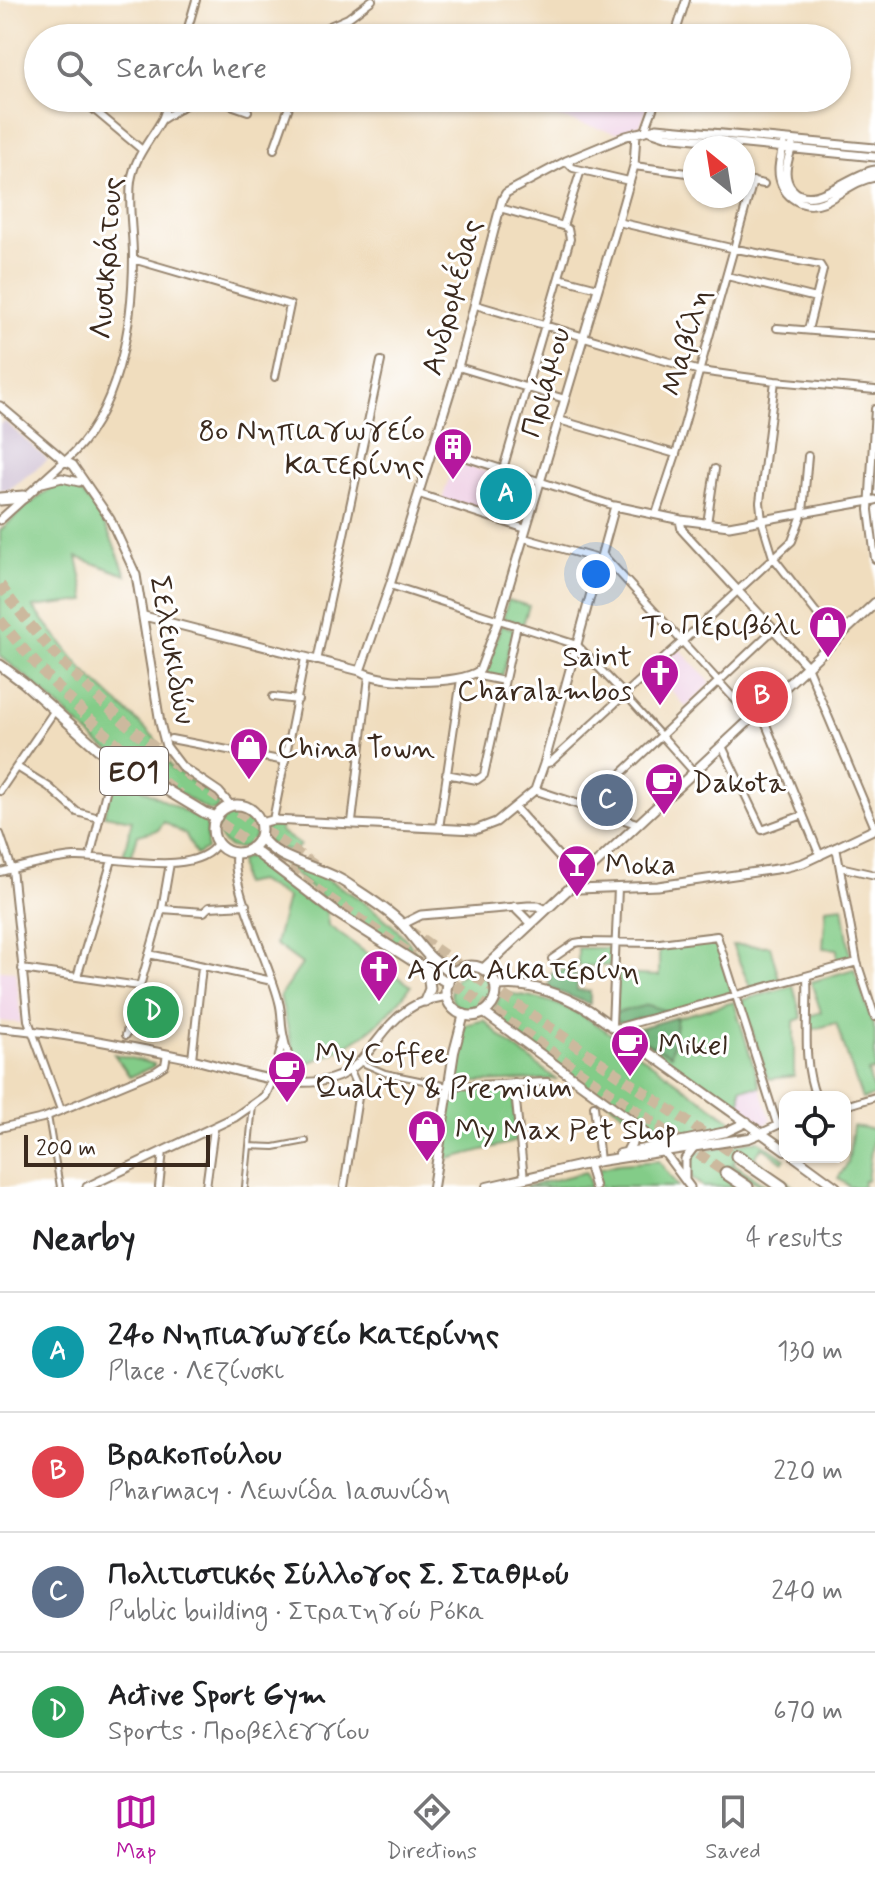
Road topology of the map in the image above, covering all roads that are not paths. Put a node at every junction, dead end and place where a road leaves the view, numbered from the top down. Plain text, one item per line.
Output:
1 (196, 0) edge
2 (372, 0) edge
3 (686, 0) edge
4 (189, 24) edge
5 (334, 24) edge
6 (678, 24) edge
7 (97, 112) edge
8 (165, 112) edge
9 (174, 112) edge
10 (287, 112) edge
11 (653, 112) edge
12 (163, 119) junction
13 (647, 131) junction
14 (636, 133) junction
15 (788, 144) junction
16 (875, 148) edge
17 (141, 149) junction
18 (274, 149) dead end
19 (875, 157) edge
20 (566, 161) junction
21 (634, 166) junction
22 (581, 170) junction
23 (875, 170) edge
24 (683, 172) edge
25 (875, 177) edge
26 (629, 181) junction
27 (755, 182) edge
28 (764, 184) dead end
29 (500, 208) junction
30 (746, 208) edge
31 (618, 222) junction
32 (563, 226) junction
33 (735, 248) junction
34 (133, 259) junction
35 (727, 276) junction
36 (559, 278) junction
37 (598, 288) junction
38 (816, 298) junction
39 (476, 305) junction
40 (545, 326) junction
41 (777, 328) dead end
42 (808, 330) junction
43 (875, 336) edge
44 (582, 337) junction
45 (381, 361) dead end
46 (458, 367) junction
47 (700, 371) junction
48 (275, 377) dead end
49 (775, 381) junction
50 (527, 388) junction
51 (875, 390) edge
52 (565, 399) junction
53 (0, 406) edge
54 (875, 409) edge
55 (559, 420) junction
56 (434, 447) junction
57 (676, 454) junction
58 (808, 456) dead end
59 (65, 461) junction
60 (503, 469) junction
61 (715, 469) dead end
62 (541, 481) junction
63 (83, 484) junction
64 (36, 486) junction
65 (419, 494) junction
66 (23, 497) junction
67 (0, 499) edge
68 (872, 501) edge
69 (615, 506) junction
70 (803, 512) junction
71 (656, 514) junction
72 (0, 520) edge
73 (680, 520) junction
74 (762, 521) junction
75 (707, 524) junction
76 (526, 529) junction
77 (524, 538) junction
78 (773, 557) junction
79 (602, 558) junction
80 (875, 559) edge
81 (390, 585) junction
82 (736, 591) junction
83 (875, 600) edge
84 (875, 610) edge
85 (144, 616) junction
86 (499, 619) junction
87 (851, 624) junction
88 (517, 625) junction
89 (773, 630) junction
90 (836, 638) junction
91 (682, 642) junction
92 (577, 645) junction
93 (305, 658) junction
94 (317, 661) junction
95 (0, 665) edge
96 (807, 666) junction
97 (360, 671) junction
98 (477, 673) junction
99 (369, 676) junction
100 (461, 679) junction
101 (504, 681) junction
102 (719, 682) junction
103 (625, 695) junction
104 (273, 697) dead end
105 (298, 700) junction
106 (760, 710) junction
107 (57, 712) junction
108 (752, 718) junction
109 (662, 736) junction
110 (171, 739) dead end
111 (722, 746) junction
112 (114, 759) junction
113 (285, 761) junction
114 (544, 764) junction
115 (17, 767) junction
116 (694, 772) junction
117 (446, 774) junction
118 (535, 790) junction
119 (0, 791) edge
120 (231, 806) junction
121 (587, 806) junction
122 (515, 808) junction
123 (803, 815) junction
124 (217, 817) junction
125 (99, 818) junction
126 (273, 820) junction
127 (352, 822) junction
128 (260, 823) junction
129 (638, 824) junction
130 (439, 828) junction
131 (875, 828) edge
132 (0, 834) edge
133 (260, 836) junction
134 (218, 842) junction
135 (836, 847) junction
136 (251, 848) junction
137 (236, 853) junction
138 (820, 856) junction
139 (90, 857) junction
140 (112, 860) junction
141 (170, 863) junction
142 (840, 867) junction
143 (12, 869) junction
144 (0, 872) edge
145 (875, 875) edge
146 (576, 882) junction
147 (618, 888) junction
148 (246, 905) junction
149 (514, 907) junction
150 (162, 909) junction
151 (546, 910) junction
152 (403, 924) junction
153 (531, 924) junction
154 (615, 942) junction
155 (149, 954) junction
156 (552, 959) dead end
157 (857, 962) junction
158 (202, 967) junction
159 (22, 969) junction
160 (483, 969) junction
161 (428, 971) junction
162 (456, 972) junction
163 (77, 977) junction
164 (807, 977) junction
165 (272, 981) junction
166 (448, 983) junction
167 (139, 986) junction
168 (496, 986) junction
169 (447, 996) junction
170 (737, 996) junction
171 (425, 1001) junction
172 (483, 1012) junction
173 (464, 1014) junction
174 (875, 1017) edge
175 (614, 1027) junction
176 (0, 1028) edge
177 (31, 1031) junction
178 (126, 1035) dead end
179 (284, 1037) junction
180 (167, 1054) junction
181 (192, 1059) junction
182 (360, 1062) junction
183 (350, 1070) junction
184 (273, 1078) junction
185 (292, 1082) junction
186 (514, 1082) junction
187 (547, 1082) dead end
188 (448, 1086) junction
189 (814, 1091) edge
190 (875, 1097) edge
191 (851, 1104) edge
192 (253, 1105) junction
193 (594, 1106) dead end
194 (61, 1110) junction
195 (48, 1116) junction
196 (632, 1121) junction
197 (747, 1122) junction
198 (777, 1124) joint
199 (0, 1128) edge
200 (214, 1128) junction
201 (761, 1133) junction
202 (306, 1141) dead end
203 (657, 1145) junction
204 (249, 1146) junction
205 (779, 1146) edge
206 (694, 1147) junction
207 (163, 1150) junction
208 (626, 1152) junction
209 (664, 1152) junction
210 (737, 1156) tunnel mouth
211 (600, 1161) junction
212 (803, 1163) edge
213 (588, 1164) junction
214 (726, 1173) tunnel mouth
215 (434, 1176) junction
216 (524, 1179) junction
217 (688, 1184) edge
218 (60, 1187) edge
219 (87, 1187) edge
220 (159, 1187) edge
221 (206, 1187) edge
222 (245, 1187) edge
223 (344, 1187) edge
224 (431, 1187) edge
225 (441, 1187) edge
226 (487, 1187) edge
227 (595, 1187) edge
228 (747, 1187) edge
229 (782, 1187) edge
230 (836, 1187) edge

1 - 4 street
2 - 5 street
3 - 6 street
7 - 17 street
8 - 12 street, Λυσικράτους
9 - 12 street
10 - 18 street
11 - 13 street
12 - 17 street, Λυσικράτους
13 - 14 street, Ανδρομέδας
13 - 15 street, Ανδρομέδας
14 - 20 street, Ανδρομέδας
14 - 21 street, Πριάμου
15 - 16 street, Ανδρομέδας
15 - 19 street, Ανδρομέδας
15 - 23 street
15 - 25 street
17 - 34 street, Λυσικράτους
20 - 22 street
20 - 29 street, Ανδρομέδας
21 - 24 street
21 - 26 street, Πριάμου
22 - 26 street
22 - 32 street
26 - 31 street, Πριάμου
27 - 28 street
29 - 32 street
29 - 39 street, Ανδρομέδας
30 - 33 street, Μαβίλη
31 - 33 street
31 - 37 street, Πριάμου
32 - 36 street
33 - 35 street, Μαβίλη
33 - 38 street
34 - 48 street
34 - 59 street, Λυσικράτους
35 - 38 street
35 - 47 street, Μαβίλη
36 - 37 street
36 - 40 street
37 - 44 street, Πριάμου
38 - 42 street
39 - 40 street
39 - 46 street, Ανδρομέδας
40 - 44 street
40 - 50 street
41 - 42 street
42 - 43 street
44 - 47 street
44 - 52 street, Πριάμου
45 - 94 street
46 - 50 street
46 - 56 street, Ανδρομέδας
47 - 49 street
47 - 57 street, Μαβίλη
49 - 51 street
49 - 74 street
50 - 52 street
50 - 60 street
52 - 55 street, Πριάμου
53 - 59 street, Σελευκιδών
54 - 68 street
55 - 57 street
55 - 62 street, Πριάμου
56 - 60 street
56 - 65 street, Ανδρομέδας
57 - 71 street, Μαβίλη
58 - 70 street
59 - 63 street, Σελευκιδών
59 - 64 street
60 - 62 street
61 - 75 street
62 - 69 street
62 - 76 street, Πριάμου
63 - 64 street
63 - 85 street, Σελευκιδών
64 - 66 street
65 - 76 street
65 - 81 street, Ανδρομέδας
66 - 67 highway
66 - 72 street
68 - 70 street
68 - 80 street
69 - 71 street
69 - 79 street
70 - 74 street
70 - 78 street
71 - 73 street
73 - 75 street
73 - 82 street
74 - 75 street
74 - 78 street
76 - 77 street, Πριάμου
77 - 79 street
77 - 86 street, Πριάμου
78 - 82 street
78 - 90 street
79 - 91 street
79 - 92 street
81 - 86 street
81 - 97 street, Ανδρομέδας
82 - 89 street
82 - 91 street
83 - 87 main road
84 - 87 main road
85 - 93 street
85 - 120 street, Σελευκιδών
86 - 88 street
86 - 98 street, Πριάμου
87 - 90 main road
88 - 92 street
88 - 101 street
89 - 96 street
89 - 102 street
90 - 96 main road
91 - 102 street
91 - 103 street
92 - 103 street
92 - 114 street
93 - 94 street
93 - 105 street
94 - 97 street
95 - 107 main road, ΕΟ1
96 - 106 main road
96 - 131 street
97 - 99 street
98 - 100 street
98 - 101 street
99 - 100 street
99 - 127 street
100 - 117 street
101 - 117 street
102 - 108 street
102 - 109 street
103 - 109 street
103 - 114 street
104 - 105 street
105 - 113 street
106 - 108 main road
106 - 123 street
107 - 112 main road, ΕΟ1
107 - 115 street
108 - 111 main road
109 - 116 street
109 - 121 street
110 - 113 street
111 - 116 main road
111 - 123 street
112 - 124 main road, ΕΟ1
112 - 125 street
113 - 126 street
114 - 118 street
115 - 119 street
115 - 125 street
116 - 129 main road
117 - 130 street
118 - 121 street
118 - 122 street
120 - 124 main road
120 - 128 main road
121 - 129 street
122 - 130 street
122 - 146 street
123 - 138 street
124 - 134 main road
125 - 139 street
126 - 127 street
126 - 128 street
127 - 130 street
128 - 133 main road
129 - 146 main road
131 - 135 street
132 - 143 street
133 - 136 main road
133 - 152 main road
134 - 137 main road
134 - 141 street
135 - 138 street
135 - 142 street
136 - 137 main road
136 - 161 main road
137 - 148 street
138 - 147 street
139 - 140 street
139 - 143 street
140 - 141 street
140 - 163 street
141 - 150 street
142 - 145 street
142 - 157 street
143 - 144 street
143 - 159 street
146 - 147 street
146 - 151 main road
147 - 154 street
148 - 150 street
148 - 165 street
149 - 151 street
149 - 152 street
149 - 153 street
150 - 155 street
151 - 153 main road
152 - 162 main road
153 - 160 main road
154 - 156 street
154 - 170 street
154 - 175 street
155 - 158 street
155 - 167 street
157 - 164 street
157 - 174 street
158 - 165 street
158 - 181 street
159 - 163 street
159 - 177 street
160 - 162 main road
160 - 168 main road
161 - 166 main road
161 - 171 main road
162 - 166 main road
163 - 167 street
164 - 170 street
164 - 189 street
165 - 179 street
166 - 169 main road
167 - 178 street
168 - 172 main road
168 - 175 main road
169 - 171 street
169 - 173 main road
170 - 175 street
170 - 198 street
171 - 182 street
172 - 173 main road
172 - 196 main road
173 - 188 main road
175 - 197 main road
176 - 177 street
177 - 180 street
177 - 194 street
179 - 184 street
179 - 185 street
180 - 181 street
180 - 194 street
181 - 184 street
182 - 183 street
182 - 188 street
183 - 185 street
183 - 223 street
184 - 185 street
184 - 192 street
186 - 187 street
186 - 188 street
186 - 216 street
188 - 215 main road
190 - 191 street
192 - 200 street
192 - 204 street
193 - 211 street
194 - 195 street
195 - 199 street
195 - 218 street
196 - 203 main road
196 - 208 main road
197 - 201 main road
197 - 203 main road
198 - 201 street
200 - 207 street
200 - 221 street
201 - 205 main road
201 - 206 main road
202 - 204 street
203 - 208 main road
203 - 209 main road
204 - 222 street
206 - 209 main road
206 - 217 street
207 - 219 street
207 - 220 street
208 - 211 main road
209 - 211 main road
209 - 217 street
210 - 229 highway
211 - 213 main road
212 - 230 main road
213 - 216 main road
213 - 227 street
214 - 228 highway
215 - 224 main road
215 - 225 main road
216 - 226 main road

